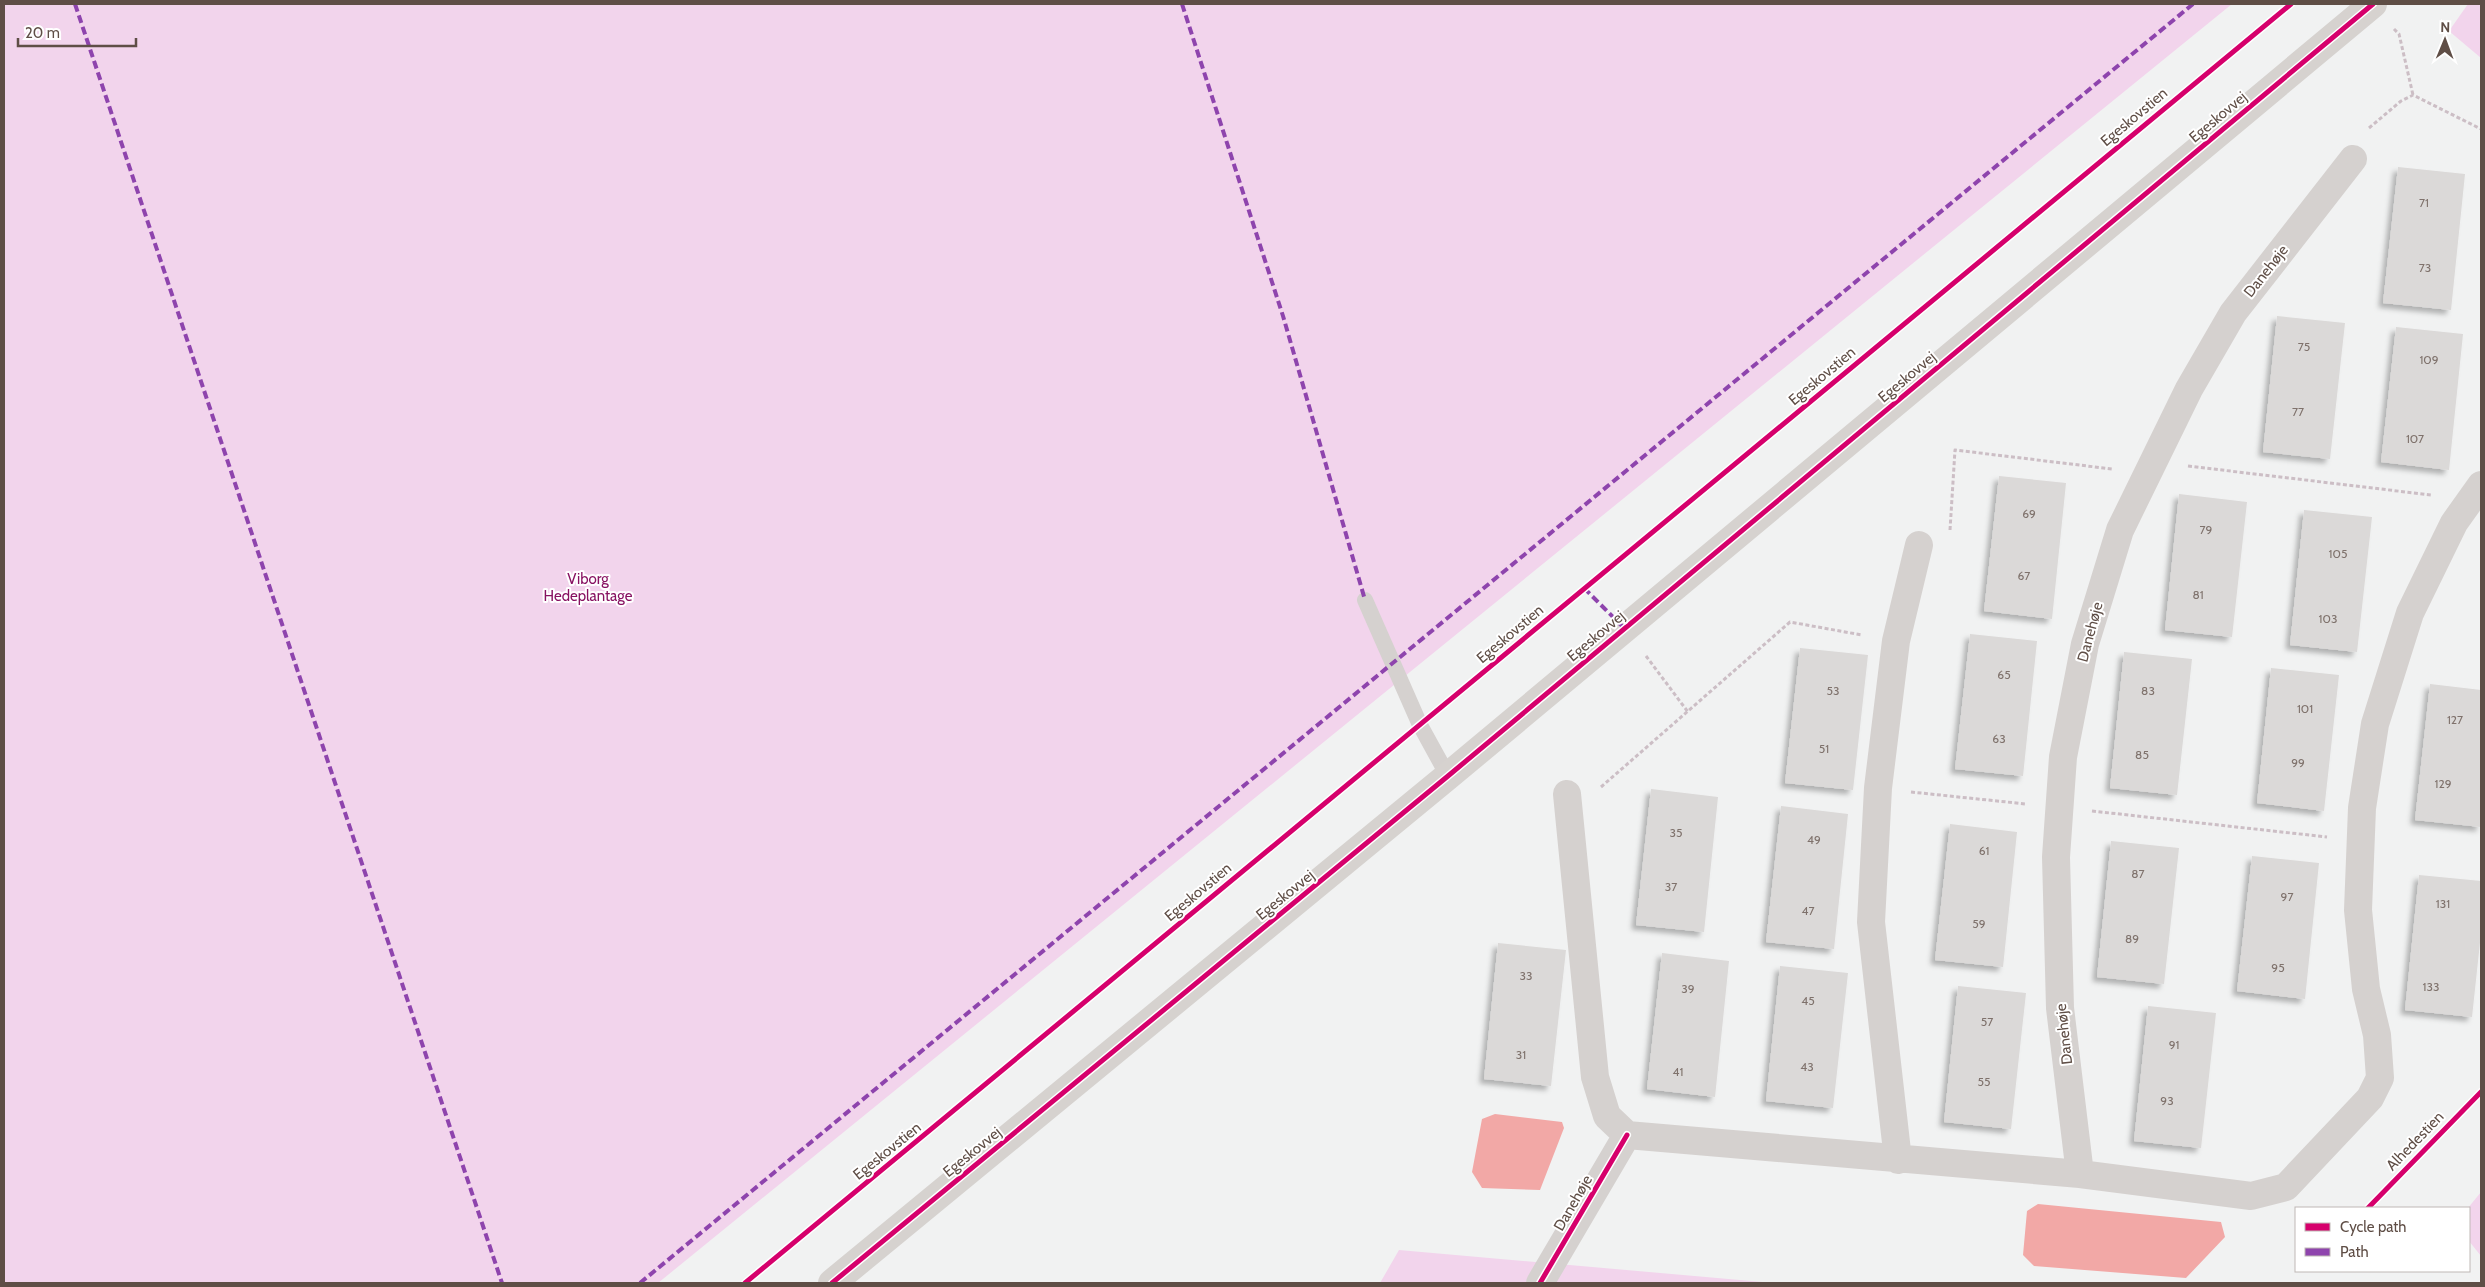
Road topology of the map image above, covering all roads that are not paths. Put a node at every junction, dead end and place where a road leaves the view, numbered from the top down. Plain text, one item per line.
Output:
1 (2372, 4) edge
2 (2353, 159) road end
3 (2476, 492) edge
4 (1919, 545) road end
5 (1365, 600) dead end
6 (1448, 776) junction
7 (1568, 805) road end
8 (1627, 1135) junction
9 (1898, 1160) junction
10 (2080, 1174) junction
11 (832, 1283) edge
12 (1540, 1283) edge

1 - 6 street, Egeskovvej
2 - 10 street, Danehøje
3 - 10 street
4 - 9 street
5 - 6 lane
6 - 11 street, Egeskovvej
7 - 8 street
8 - 9 street
8 - 12 street, Danehøje
9 - 10 street

